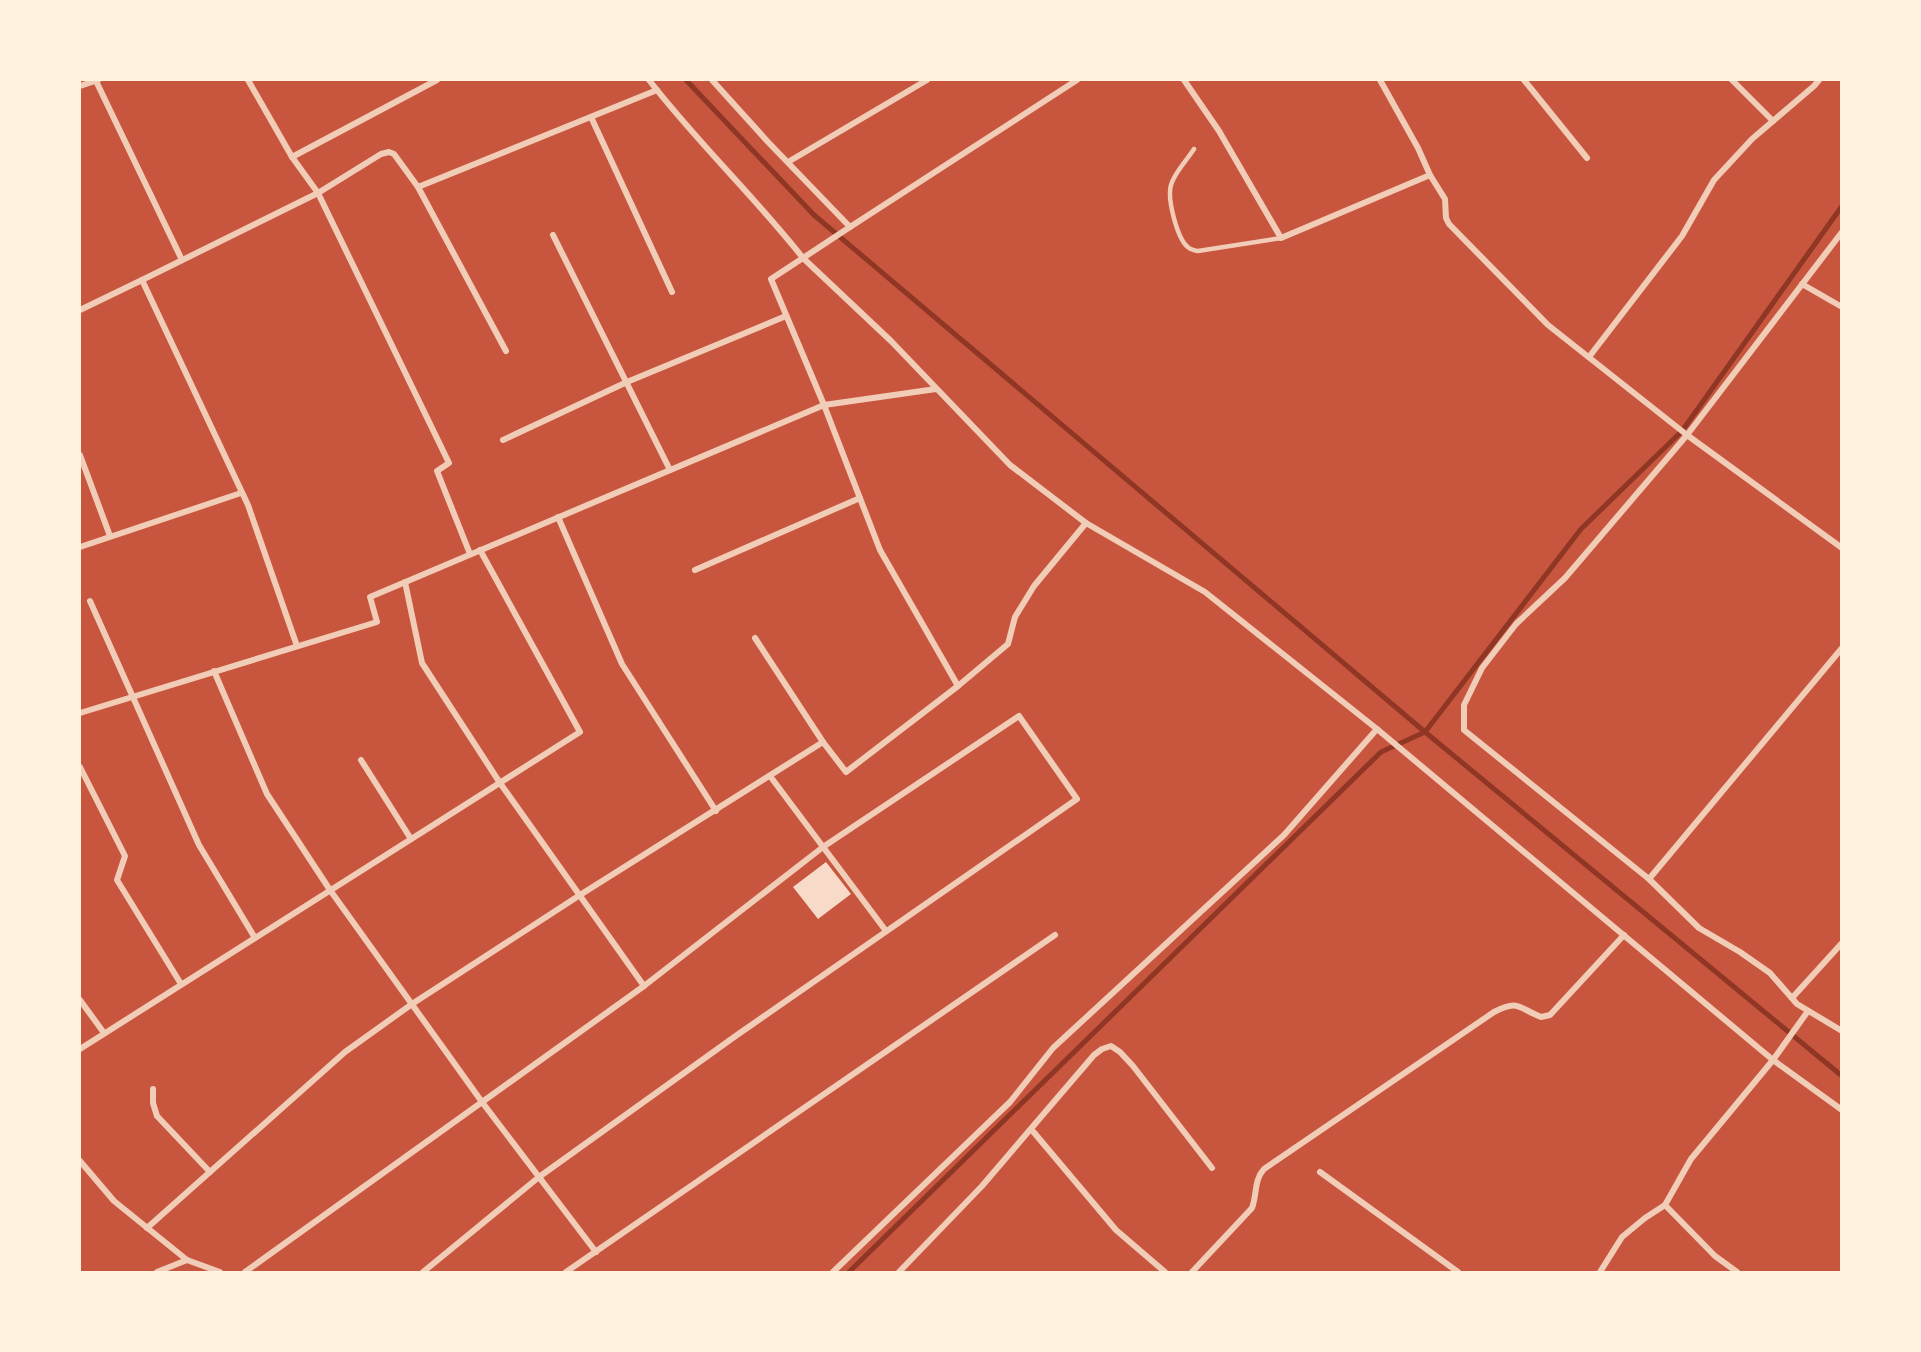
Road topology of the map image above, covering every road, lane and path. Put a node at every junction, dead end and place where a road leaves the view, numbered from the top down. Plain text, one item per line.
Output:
1 (97, 80) edge
2 (248, 80) edge
3 (437, 80) edge
4 (649, 80) edge
5 (712, 80) edge
6 (927, 80) edge
7 (1077, 80) edge
8 (1185, 80) edge
9 (1380, 80) edge
10 (1524, 80) edge
11 (1732, 80) edge
12 (1819, 80) edge
13 (80, 86) edge
14 (657, 90) junction
15 (591, 117) junction
16 (1773, 121) junction
17 (1194, 149) dead end
18 (292, 157) junction
19 (1587, 158) dead end
20 (788, 162) junction
21 (1430, 175) junction
22 (418, 187) junction
23 (318, 193) junction
24 (850, 227) junction
25 (1842, 232) edge
26 (553, 235) dead end
27 (1281, 238) junction
28 (803, 258) junction
29 (182, 260) junction
30 (142, 280) junction
31 (1802, 284) junction
32 (672, 292) dead end
33 (1842, 307) edge
34 (80, 310) edge
35 (786, 316) junction
36 (506, 351) dead end
37 (1589, 357) junction
38 (627, 382) junction
39 (936, 389) junction
40 (824, 405) junction
41 (1687, 435) junction
42 (503, 440) dead end
43 (80, 454) edge
44 (670, 470) junction
45 (241, 493) junction
46 (860, 498) junction
47 (558, 517) junction
48 (1086, 523) junction
49 (110, 536) junction
50 (80, 547) edge
51 (1842, 548) edge
52 (480, 550) junction
53 (470, 555) junction
54 (695, 570) dead end
55 (405, 582) junction
56 (90, 601) dead end
57 (755, 638) dead end
58 (297, 646) junction
59 (1842, 648) edge
60 (214, 671) junction
61 (958, 686) junction
62 (133, 696) junction
63 (80, 712) edge
64 (1377, 729) junction
65 (823, 742) junction
66 (361, 760) dead end
67 (80, 767) edge
68 (770, 776) junction
69 (500, 783) junction
70 (716, 811) junction
71 (411, 839) junction
72 (823, 847) junction
73 (1649, 879) junction
74 (330, 890) junction
75 (580, 896) junction
76 (886, 931) junction
77 (1624, 935) junction
78 (1055, 936) dead end
79 (255, 938) junction
80 (1842, 943) edge
81 (181, 984) junction
82 (644, 986) junction
83 (1792, 998) junction
84 (80, 1000) edge
85 (412, 1004) junction
86 (1808, 1011) junction
87 (1842, 1031) edge
88 (104, 1033) junction
89 (80, 1049) edge
90 (1773, 1060) junction
91 (153, 1089) dead end
92 (482, 1102) junction
93 (1842, 1110) edge
94 (1030, 1130) junction
95 (80, 1161) edge
96 (1212, 1168) dead end
97 (210, 1172) junction
98 (1320, 1172) dead end
99 (539, 1177) junction
100 (1665, 1205) junction
101 (147, 1228) junction
102 (596, 1252) junction
103 (187, 1260) junction
104 (157, 1272) edge
105 (220, 1272) edge
106 (245, 1272) edge
107 (423, 1272) edge
108 (566, 1272) edge
109 (833, 1272) edge
110 (898, 1272) edge
111 (1165, 1272) edge
112 (1192, 1272) edge
113 (1458, 1272) edge
114 (1600, 1272) edge
115 (1737, 1272) edge

1 - 13 street
1 - 29 street
2 - 18 street
3 - 18 street
4 - 14 street
5 - 20 street
6 - 20 street
7 - 24 street
8 - 27 street
9 - 21 street
10 - 19 street
11 - 16 street
12 - 16 street
14 - 15 street
14 - 28 street
15 - 22 street
15 - 32 street
16 - 37 street
17 - 27 lane
18 - 23 street
20 - 24 street
21 - 27 street
21 - 37 street
22 - 23 street
22 - 36 street
23 - 29 street
23 - 53 street
24 - 28 street
25 - 31 street
26 - 38 street
28 - 35 street
28 - 39 street
29 - 30 street
30 - 34 street
30 - 45 street
31 - 33 street
31 - 41 street
35 - 38 street
35 - 40 street
37 - 41 street
38 - 42 street
38 - 44 street
39 - 40 street
39 - 48 street
40 - 44 street
40 - 46 street
41 - 51 street
41 - 73 street
43 - 49 street
44 - 47 street
45 - 49 street
45 - 58 street
46 - 54 street
46 - 61 street
47 - 52 street
47 - 70 street
48 - 61 street
48 - 64 street
49 - 50 street
52 - 53 street
52 - 69 street
53 - 55 street
55 - 58 street
55 - 69 street
56 - 62 street
57 - 65 street
58 - 60 street
59 - 73 street
60 - 62 street
60 - 74 street
61 - 65 street
62 - 63 street
62 - 79 street
64 - 77 street
64 - 109 street
65 - 68 street
66 - 71 street
67 - 81 street
68 - 70 street
68 - 72 street
69 - 71 street
69 - 75 street
70 - 75 street
71 - 74 street
72 - 76 street
72 - 76 street
72 - 82 street
73 - 83 street
74 - 79 street
74 - 85 street
75 - 82 street
75 - 85 street
76 - 99 street
77 - 90 street
77 - 112 street
78 - 102 street
79 - 81 street
80 - 83 street
81 - 88 street
82 - 92 street
83 - 86 street
84 - 88 street
85 - 92 street
85 - 97 street
86 - 87 street
86 - 90 street
88 - 89 street
90 - 93 street
90 - 100 street
91 - 97 street
92 - 99 street
92 - 106 street
94 - 96 street
94 - 110 street
94 - 111 street
95 - 101 street
97 - 101 street
98 - 113 street
99 - 102 street
99 - 107 street
100 - 114 street
100 - 115 street
101 - 103 street
102 - 108 street
103 - 104 street
103 - 105 street

